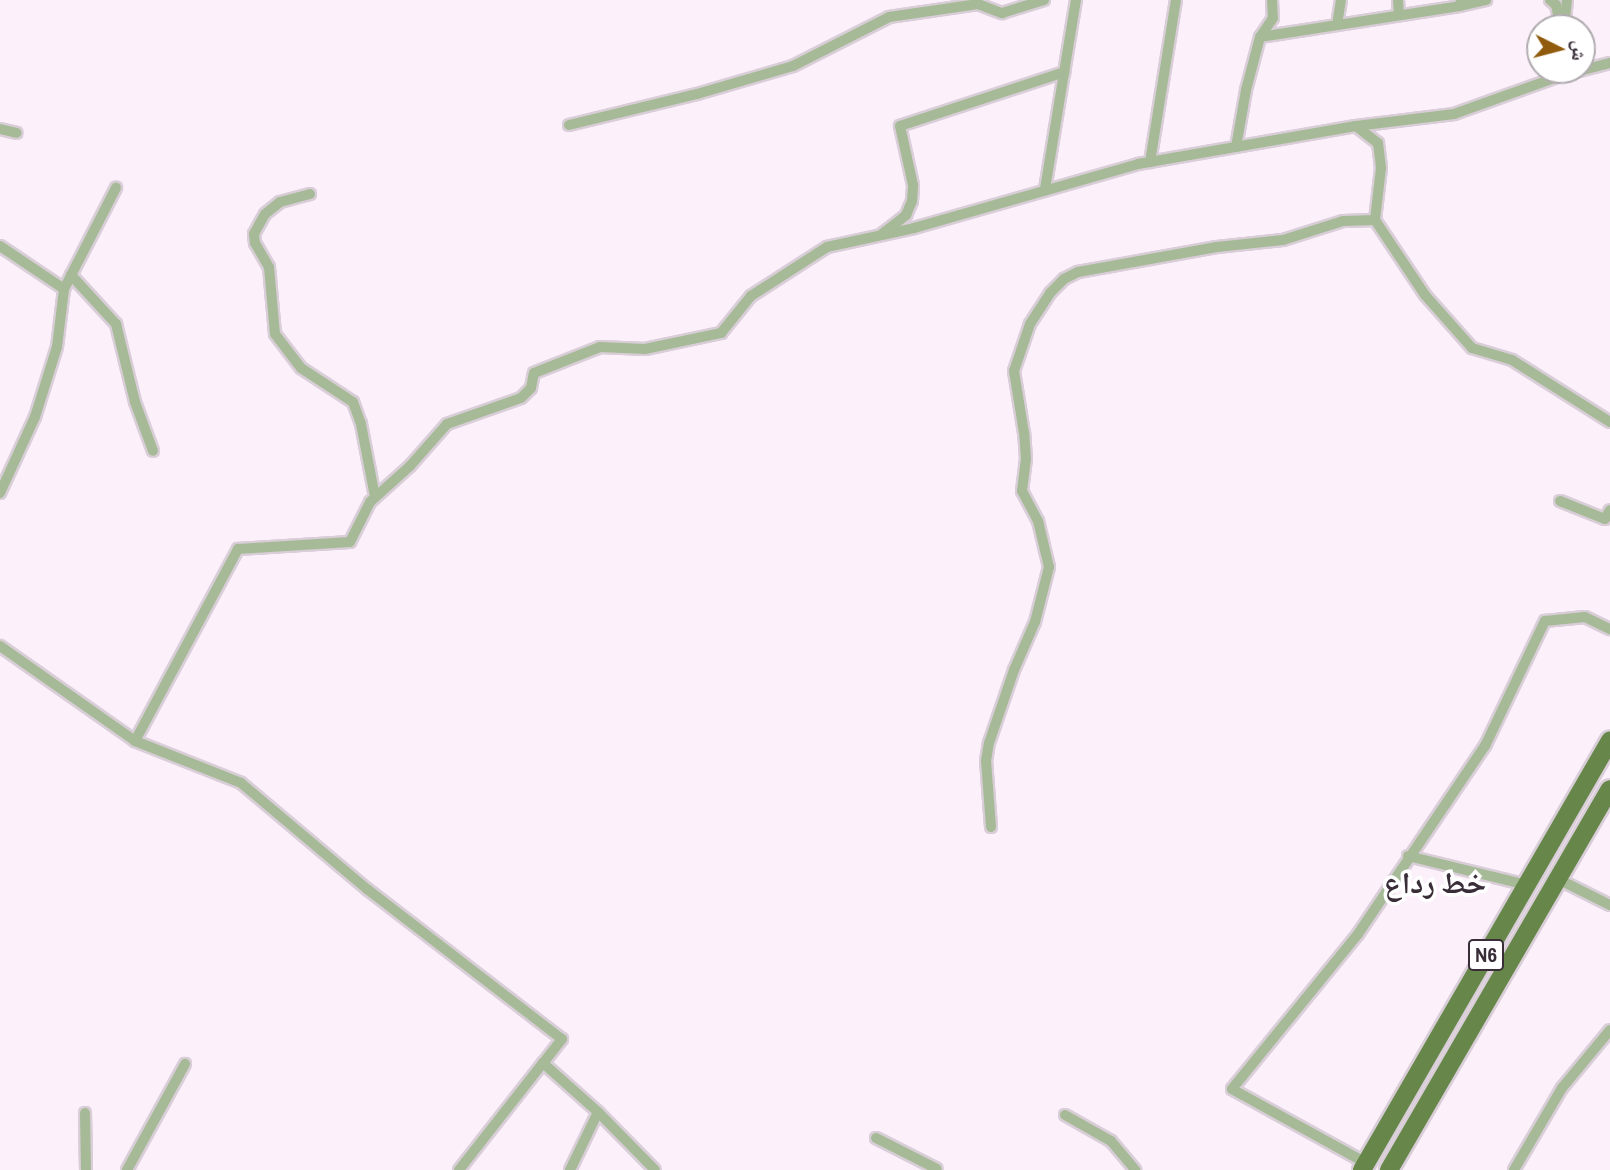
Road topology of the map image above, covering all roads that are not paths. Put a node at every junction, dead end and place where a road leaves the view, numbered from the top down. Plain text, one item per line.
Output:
1 (1044, 0) edge
2 (1076, 0) edge
3 (1176, 0) edge
4 (1272, 0) edge
5 (1341, 0) edge
6 (1398, 0) edge
7 (1486, 0) edge
8 (978, 2) edge
9 (1460, 3) edge
10 (1399, 15) junction
11 (1337, 25) junction
12 (1260, 37) junction
13 (1064, 72) junction
14 (1532, 84) edge
15 (569, 125) dead end
16 (1356, 127) junction
17 (0, 129) edge
18 (17, 133) dead end
19 (1236, 147) junction
20 (1150, 162) junction
21 (117, 188) dead end
22 (1045, 189) junction
23 (310, 194) dead end
24 (1375, 220) junction
25 (880, 236) junction
26 (0, 246) edge
27 (71, 275) junction
28 (64, 289) junction
29 (1610, 422) edge
30 (153, 451) dead end
31 (0, 493) edge
32 (375, 497) junction
33 (1560, 501) dead end
34 (1610, 510) edge
35 (1610, 629) edge
36 (0, 646) edge
37 (135, 741) junction
38 (1610, 741) edge
39 (1610, 789) edge
40 (991, 827) dead end
41 (1408, 856) junction
42 (1558, 879) junction
43 (1527, 885) junction
44 (1610, 905) edge
45 (1610, 1030) edge
46 (543, 1062) junction
47 (185, 1064) dead end
48 (1416, 1077) junction
49 (1433, 1094) junction
50 (598, 1112) junction
51 (85, 1113) dead end
52 (1065, 1115) dead end
53 (876, 1138) dead end
54 (1364, 1166) edge
55 (937, 1169) edge
56 (86, 1170) edge
57 (127, 1170) edge
58 (459, 1170) edge
59 (570, 1170) edge
60 (655, 1170) edge
61 (1135, 1170) edge
62 (1389, 1170) edge
63 (1514, 1170) edge

1 - 8 street
2 - 13 street
3 - 20 street
4 - 12 street
5 - 11 street
6 - 10 street
7 - 9 street
8 - 15 street
9 - 10 street
10 - 11 street
11 - 12 street
12 - 19 street
13 - 22 street
13 - 25 street
14 - 16 street
16 - 19 street
16 - 24 street
17 - 18 street
19 - 20 street
20 - 22 street
21 - 27 street
22 - 25 street
23 - 32 street
24 - 29 street
24 - 40 street
25 - 32 street
26 - 28 street
27 - 28 street
27 - 30 street
28 - 31 street
32 - 37 street
33 - 34 street
35 - 41 street
36 - 37 street
37 - 46 street
38 - 43 main road, N6
39 - 42 main road, N6
41 - 43 street
41 - 54 street
42 - 44 street
42 - 49 main road, N6
43 - 48 main road, N6
45 - 63 street
46 - 50 street
46 - 58 street
47 - 57 street
48 - 49 main road
48 - 54 main road, N6
49 - 62 main road, N6
50 - 59 street
50 - 60 street
51 - 56 street
52 - 61 street
53 - 55 street

